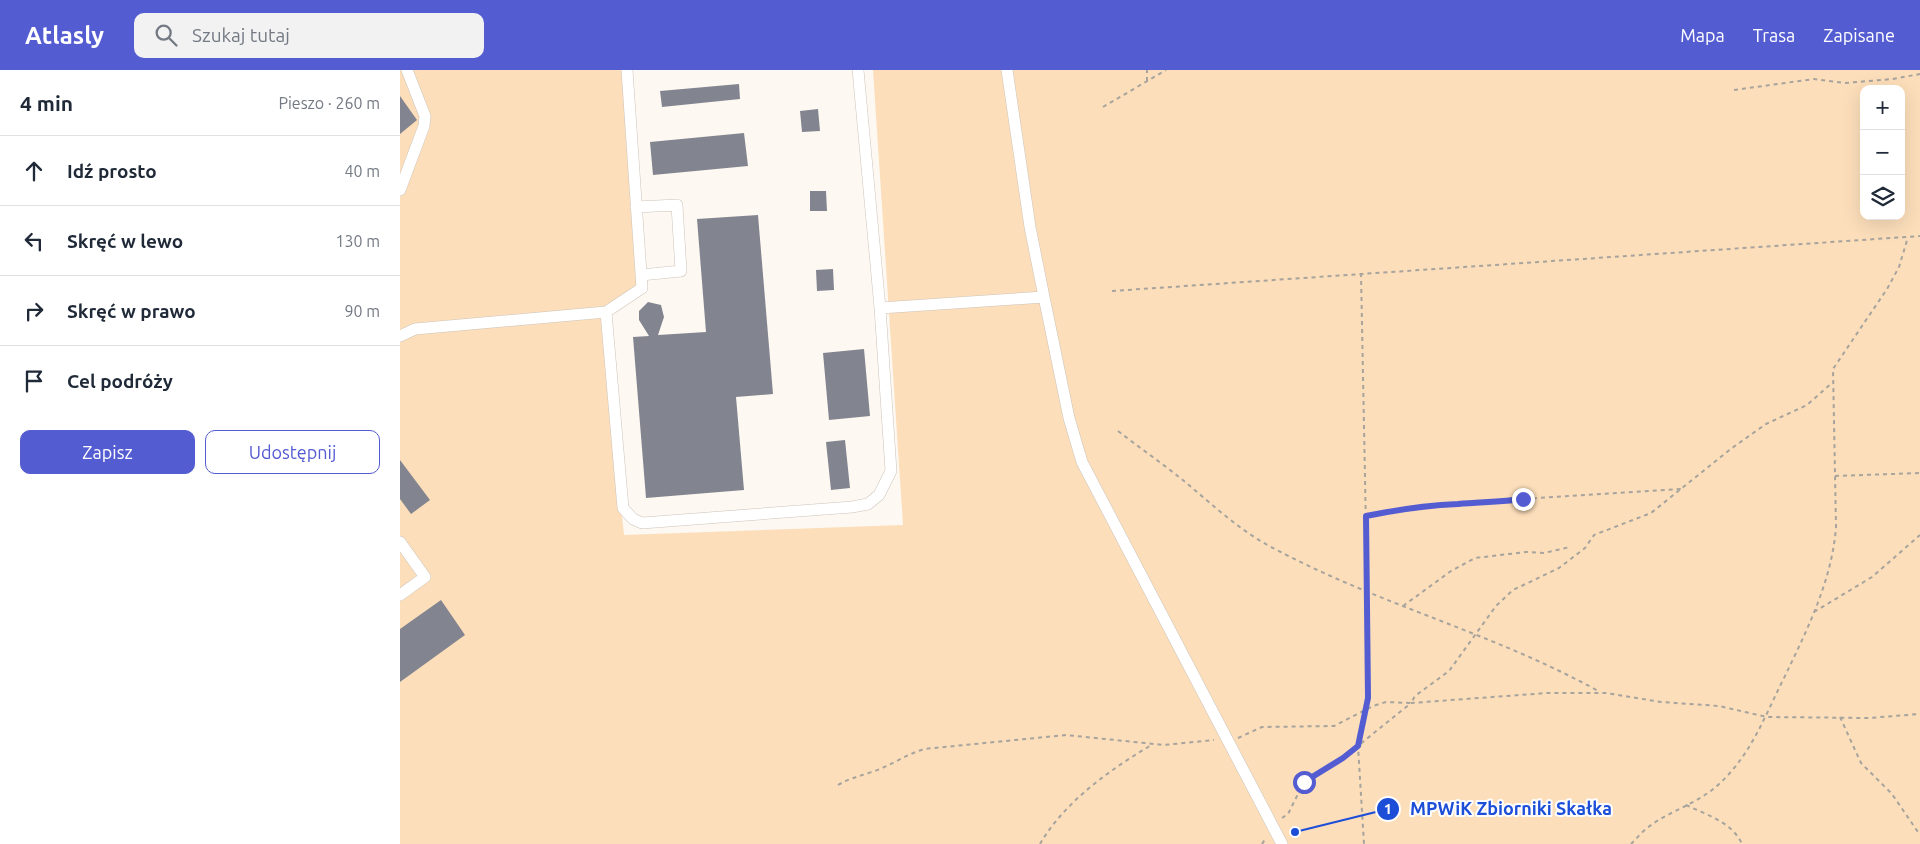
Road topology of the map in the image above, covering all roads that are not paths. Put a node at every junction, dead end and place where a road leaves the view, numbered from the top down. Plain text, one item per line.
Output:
1 (407, 70) edge
2 (628, 70) edge
3 (858, 70) edge
4 (1006, 70) edge
5 (400, 190) edge
6 (636, 206) junction
7 (641, 275) junction
8 (1044, 297) junction
9 (880, 308) junction
10 (606, 312) junction
11 (400, 336) edge
12 (400, 542) edge
13 (400, 595) edge
14 (1282, 844) edge

1 - 5 lane
2 - 6 lane
3 - 9 lane
4 - 8 lane
6 - 7 lane
6 - 7 lane
7 - 10 lane
8 - 9 lane
8 - 14 lane
9 - 10 lane
10 - 11 lane
12 - 13 lane

